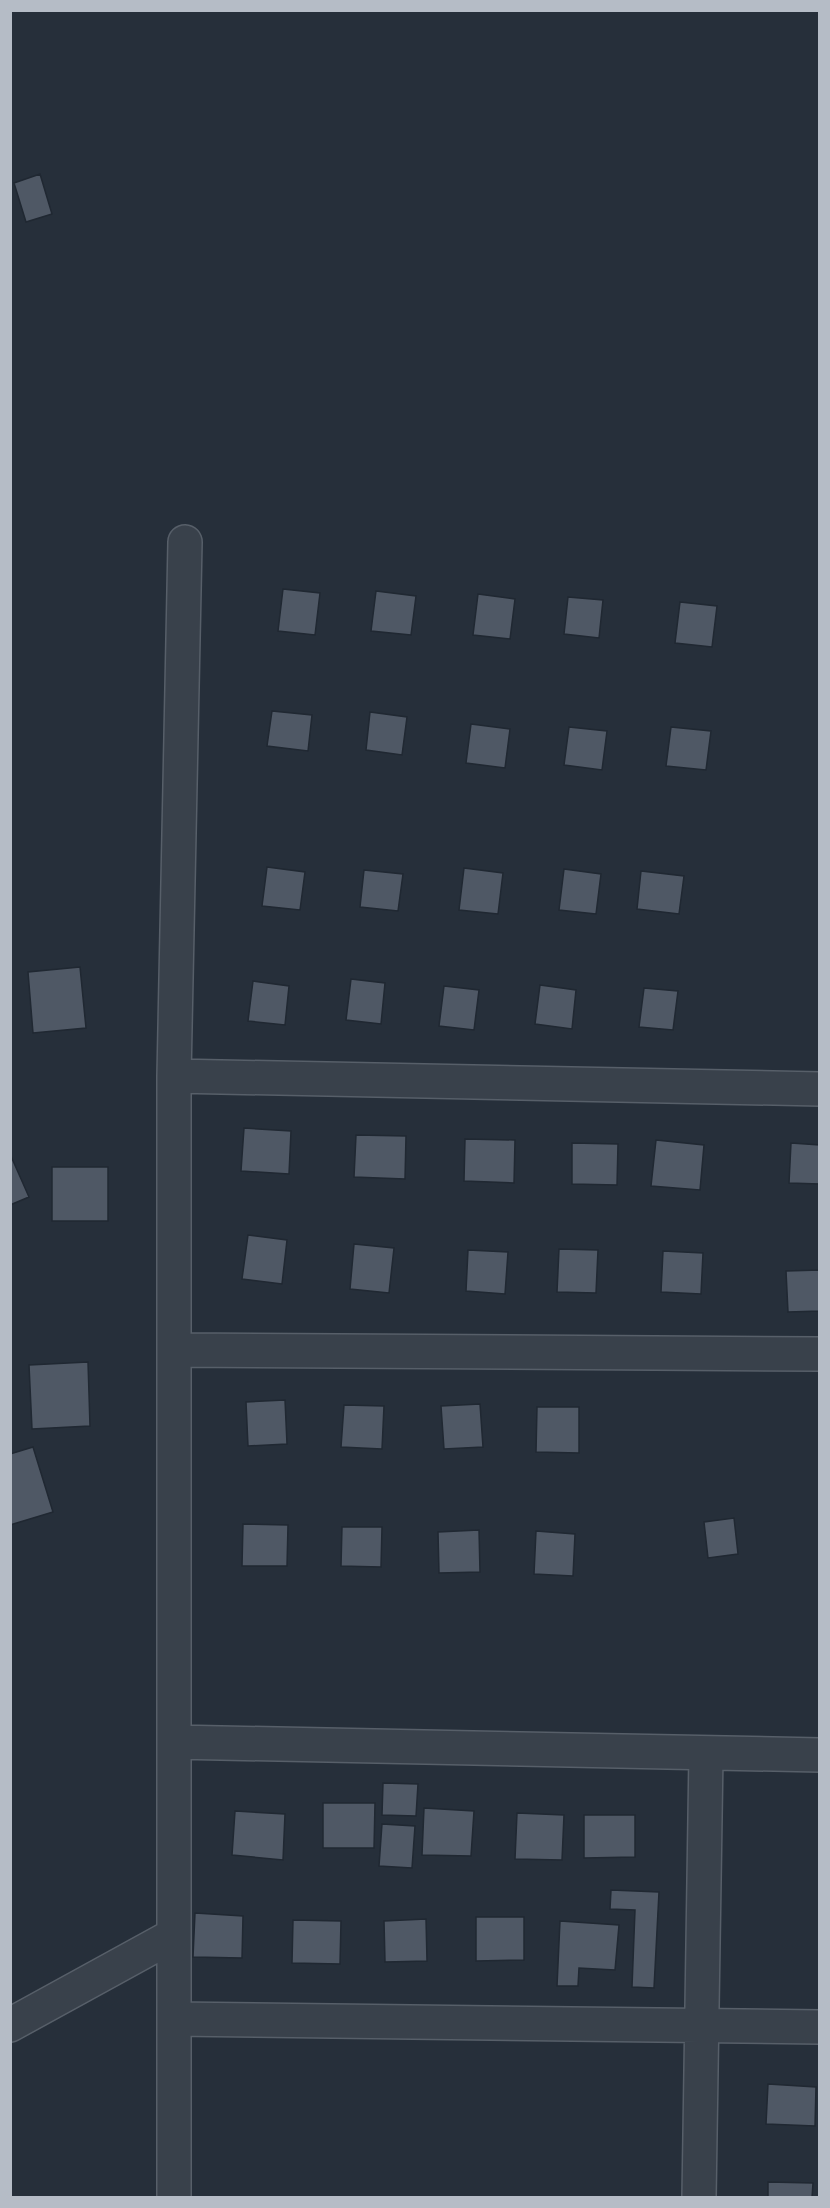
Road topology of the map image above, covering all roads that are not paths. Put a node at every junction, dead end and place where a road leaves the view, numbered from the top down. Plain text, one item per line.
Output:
1 (185, 542) dead end
2 (174, 1076) junction
3 (819, 1089) edge
4 (176, 1350) junction
5 (819, 1354) edge
6 (174, 1742) junction
7 (706, 1754) junction
8 (819, 1755) edge
9 (174, 1935) junction
10 (174, 2019) junction
11 (10, 2025) edge
12 (702, 2025) junction
13 (819, 2027) edge
14 (174, 2198) edge
15 (699, 2198) edge

1 - 2 street
2 - 3 street
2 - 4 street
4 - 5 street
4 - 6 street
6 - 7 street
6 - 9 street
7 - 8 street
7 - 12 street
9 - 10 street
9 - 11 street
10 - 12 street
10 - 14 street
12 - 13 street
12 - 15 street

